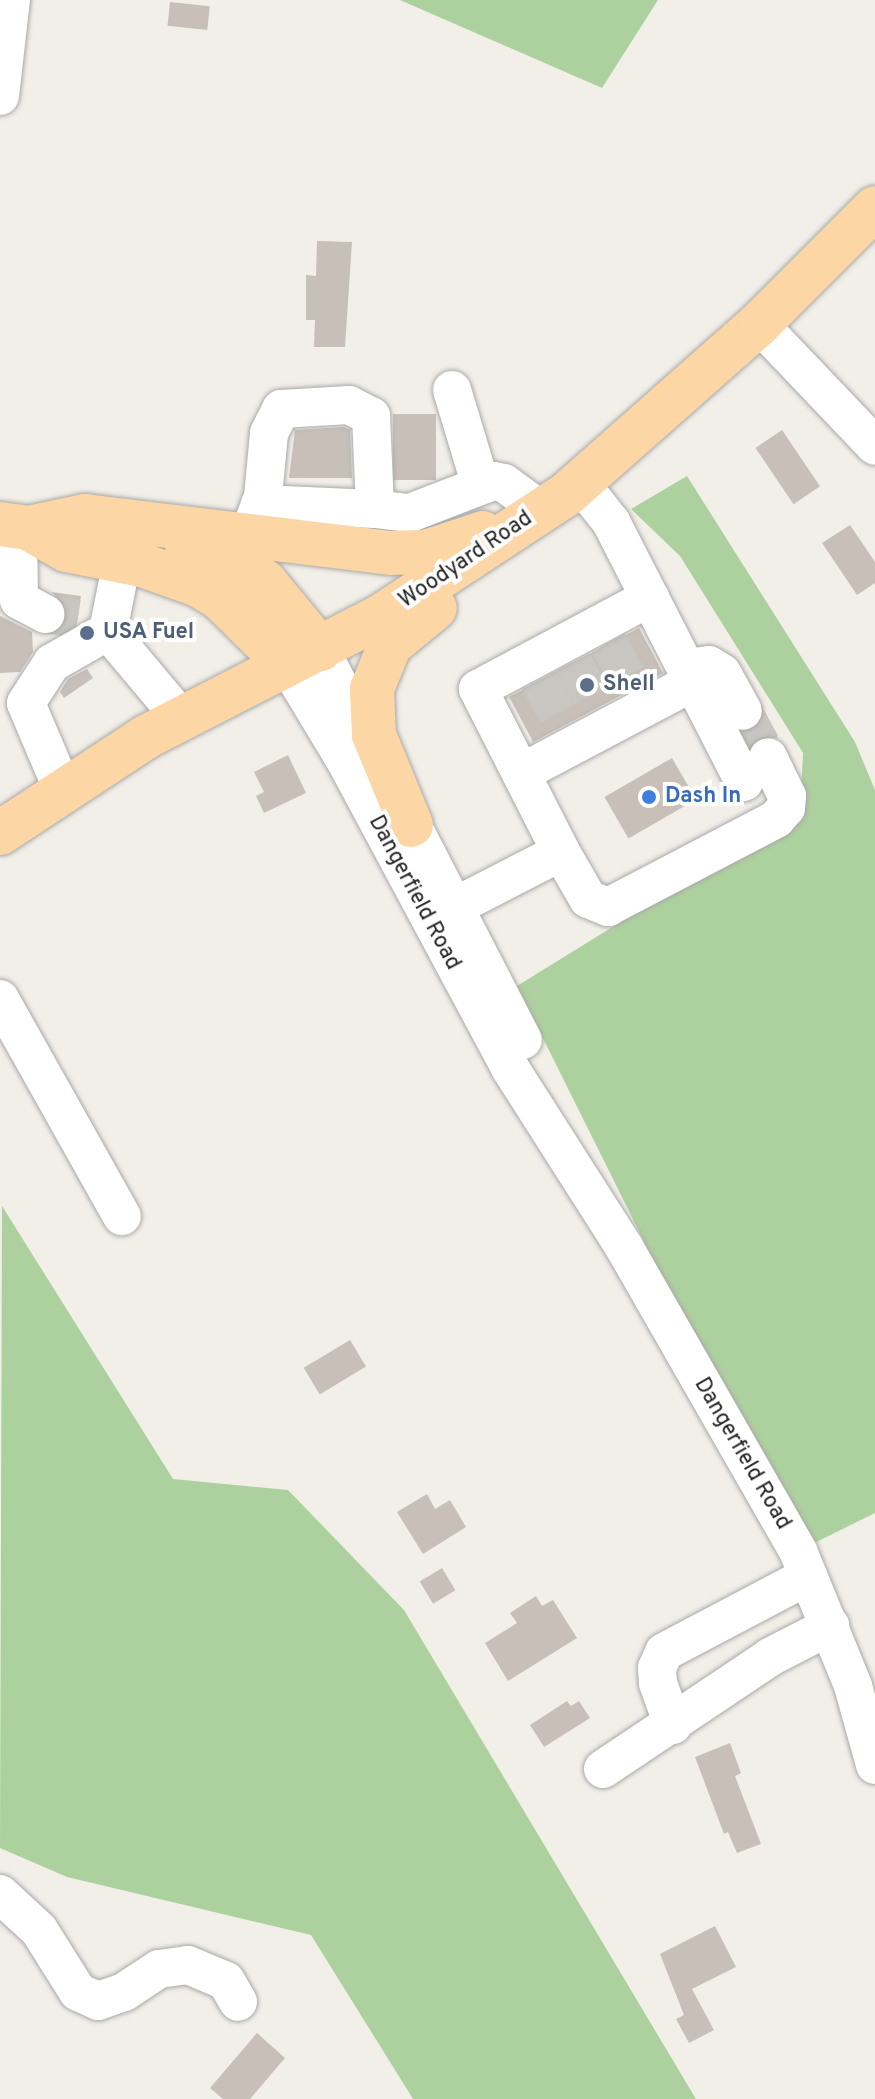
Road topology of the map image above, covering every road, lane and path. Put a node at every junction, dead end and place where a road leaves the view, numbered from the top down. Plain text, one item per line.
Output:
1 (11, 0) edge
2 (0, 96) edge
3 (875, 208) edge
4 (759, 324) junction
5 (452, 390) dead end
6 (875, 446) edge
7 (480, 483) junction
8 (580, 483) junction
9 (375, 509) junction
10 (541, 510) junction
11 (85, 516) junction
12 (254, 520) junction
13 (16, 526) edge
14 (122, 561) junction
15 (650, 597) junction
16 (85, 621) junction
17 (303, 656) junction
18 (690, 675) junction
19 (743, 711) tunnel mouth
20 (181, 718) junction
21 (521, 773) junction
22 (62, 788) junction
23 (411, 825) junction
24 (0, 833) edge
25 (561, 852) junction
26 (454, 907) junction
27 (0, 999) edge
28 (571, 1161) junction
29 (122, 1216) dead end
30 (808, 1576) junction
31 (830, 1626) junction
32 (866, 1695) edge
33 (673, 1725) junction
34 (875, 1765) edge
35 (603, 1769) dead end
36 (0, 1894) edge
37 (238, 2002) dead end

1 - 2 street
3 - 4 main road, Woodyard Road
4 - 6 street
4 - 8 main road, Woodyard Road
5 - 7 street
7 - 9 street
7 - 10 street
8 - 10 main road, Woodyard Road
8 - 15 street
9 - 12 street
9 - 12 street
10 - 12 main road
10 - 17 main road, Woodyard Road
10 - 23 main road
11 - 12 main road
11 - 13 main road
11 - 17 main road
13 - 14 main road
13 - 16 street
14 - 16 street
14 - 17 main road
15 - 18 street
15 - 21 street
16 - 20 street
16 - 22 street
17 - 20 main road, Woodyard Road
17 - 23 street, Dangerfield Road
17 - 28 street, Dangerfield Road
18 - 19 street
18 - 21 street
18 - 25 street
20 - 22 main road, Woodyard Road
21 - 25 street
22 - 24 main road, Woodyard Road
23 - 26 street, Dangerfield Road
25 - 26 street
26 - 28 street, Dangerfield Road
27 - 29 street
28 - 30 street, Dangerfield Road
30 - 31 street, Dangerfield Road
30 - 33 street
31 - 32 street, Dangerfield Road
31 - 33 street
32 - 34 street, Dangerfield Road
33 - 35 street
36 - 37 street

